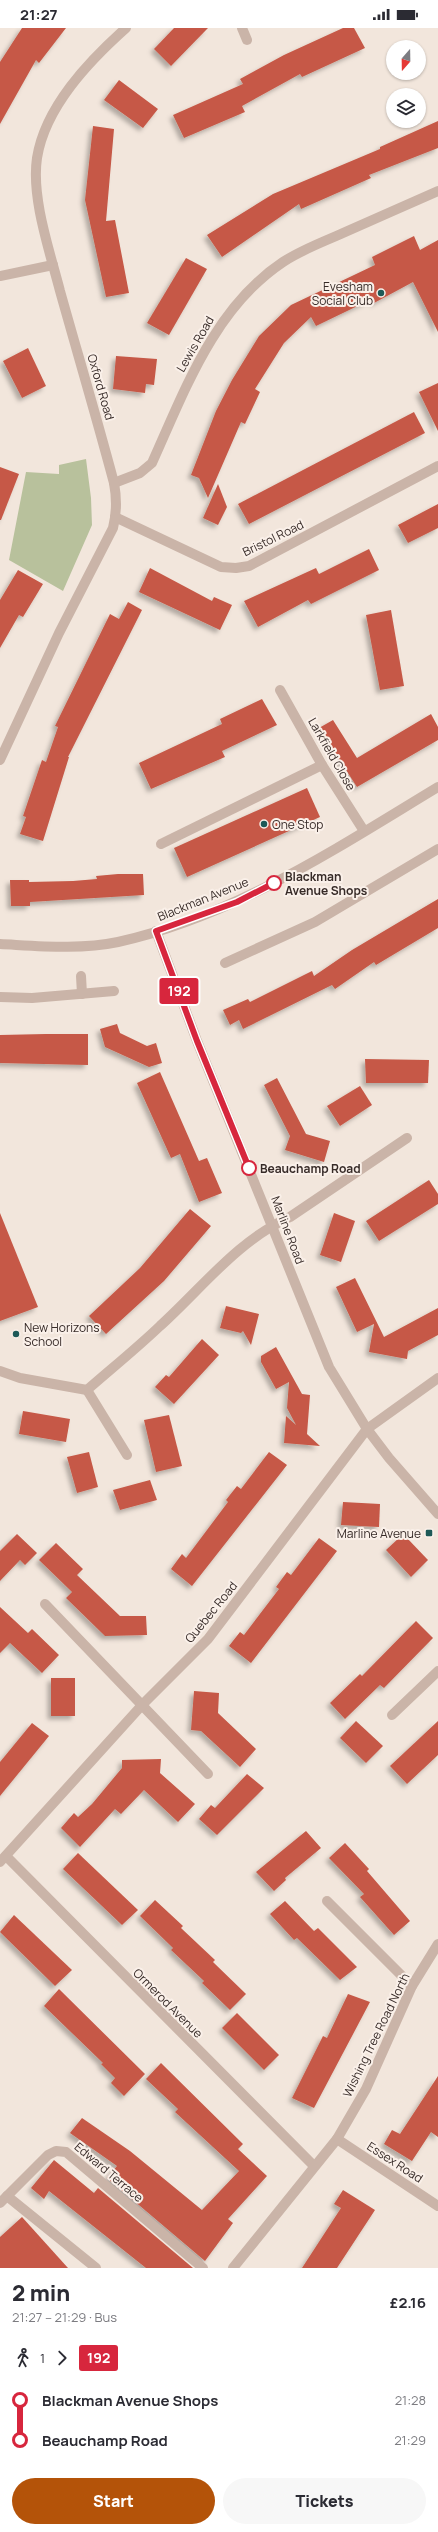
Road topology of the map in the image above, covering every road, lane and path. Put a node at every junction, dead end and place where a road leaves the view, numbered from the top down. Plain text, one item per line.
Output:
1 (126, 28) edge
2 (242, 28) edge
3 (247, 40) dead end
4 (438, 191) edge
5 (53, 265) junction
6 (0, 276) edge
7 (438, 466) edge
8 (114, 483) junction
9 (115, 517) junction
10 (280, 690) dead end
11 (0, 760) edge
12 (322, 765) junction
13 (438, 786) edge
14 (364, 831) junction
15 (161, 844) dead end
16 (438, 850) edge
17 (156, 931) junction
18 (0, 944) edge
19 (224, 963) dead end
20 (81, 976) dead end
21 (114, 991) dead end
22 (82, 994) junction
23 (0, 997) edge
24 (407, 1138) dead end
25 (272, 1225) junction
26 (0, 1371) edge
27 (438, 1378) edge
28 (87, 1390) junction
29 (368, 1429) junction
30 (127, 1455) dead end
31 (438, 1514) edge
32 (45, 1604) dead end
33 (438, 1671) edge
34 (143, 1704) junction
35 (392, 1715) dead end
36 (208, 1774) dead end
37 (3, 1859) edge
38 (327, 1901) dead end
39 (438, 1944) edge
40 (412, 1986) junction
41 (337, 2139) junction
42 (314, 2166) junction
43 (3, 2200) edge
44 (438, 2206) edge
45 (236, 2267) edge
46 (96, 2268) edge
47 (203, 2268) edge

1 - 5 street, Oxford Road
2 - 3 street
4 - 8 street, Lewis Road
5 - 6 street
5 - 8 street, Oxford Road
7 - 9 street, Bristol Road
8 - 9 street, Oxford Road
9 - 11 street, Oxford Road
10 - 12 street, Larkfield Close
12 - 14 street, Larkfield Close
12 - 15 street
13 - 14 street, Blackman Avenue
14 - 17 street, Blackman Avenue
16 - 19 street
17 - 18 street, Blackman Avenue
17 - 25 street, Marline Road
20 - 22 street
21 - 22 street
22 - 23 street
24 - 25 street
25 - 28 street
25 - 29 street, Marline Road
26 - 28 street
27 - 29 street, Quebec Road
28 - 30 street
29 - 31 street, Marline Road
29 - 34 street, Quebec Road
32 - 34 street
33 - 35 street
34 - 36 street
34 - 37 street, Quebec Road
37 - 42 street, Ormerod Avenue
38 - 40 street
39 - 40 street, Wishing Tree Road North
40 - 41 street, Wishing Tree Road North
41 - 42 street, Wishing Tree Road North
41 - 44 street, Essex Road
42 - 45 street, Wishing Tree Road North
43 - 46 street
43 - 47 street, Edward Terrace

